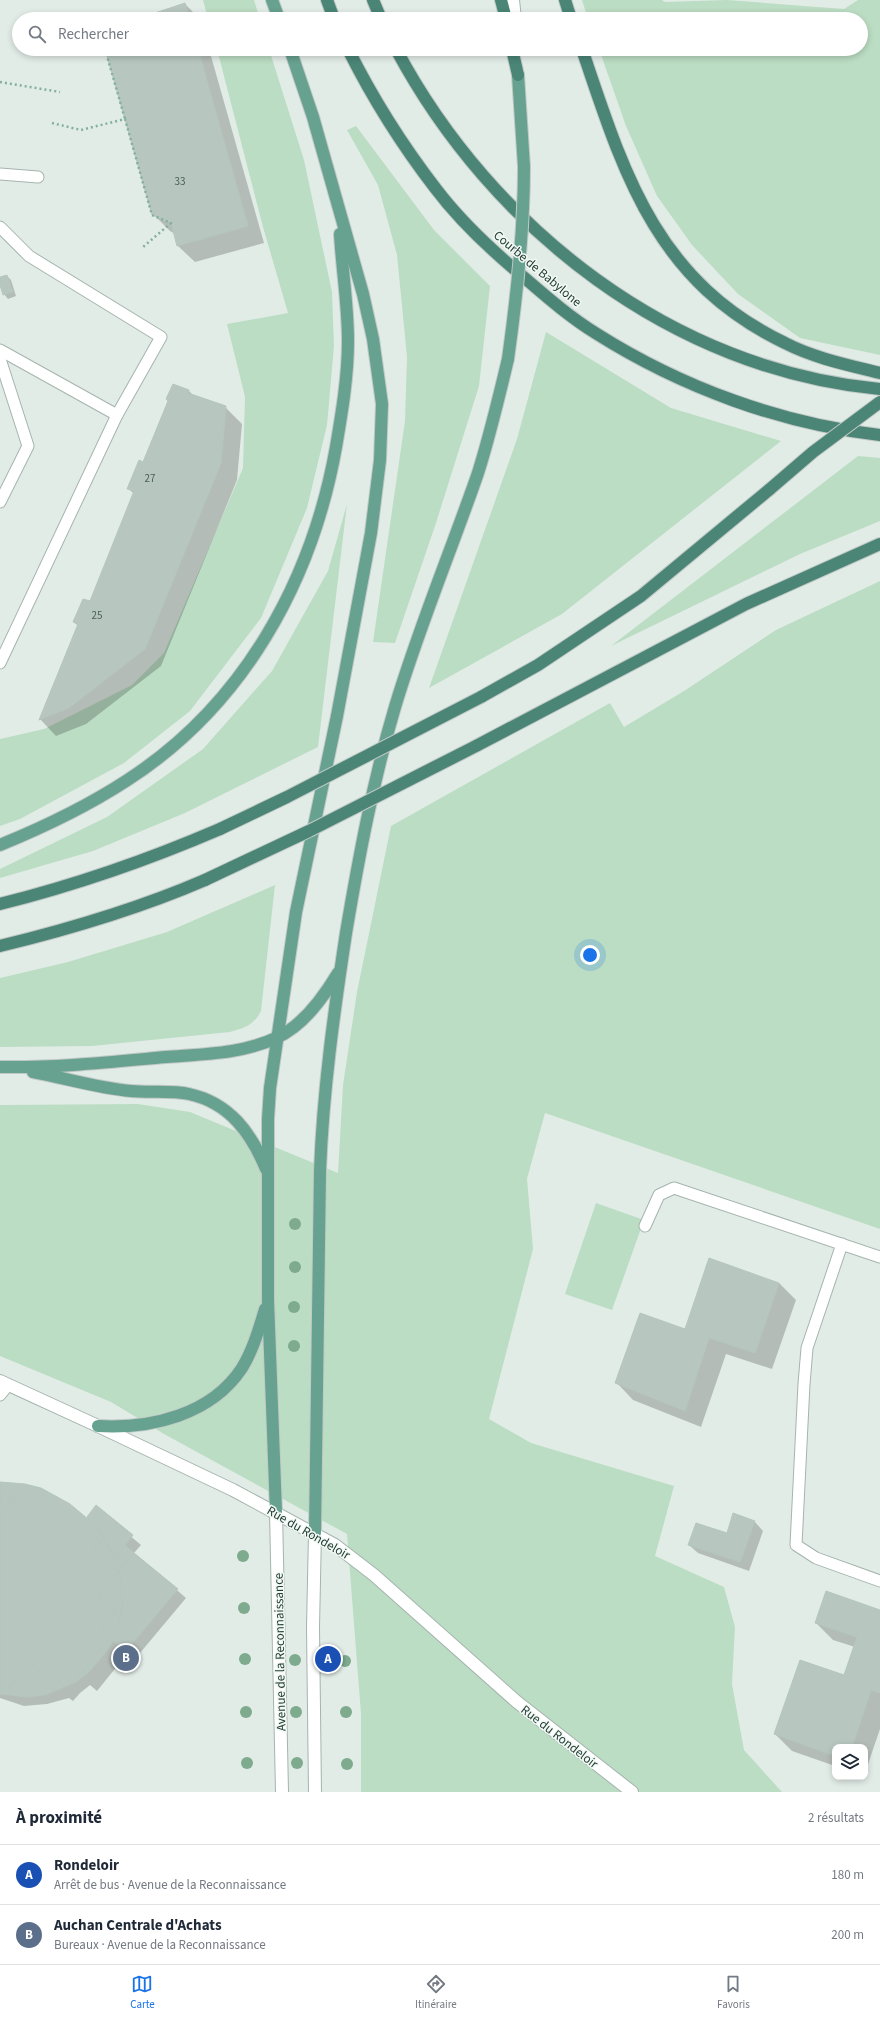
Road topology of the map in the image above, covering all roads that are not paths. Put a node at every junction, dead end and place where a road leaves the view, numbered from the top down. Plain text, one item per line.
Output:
1 (272, 0) edge
2 (327, 0) edge
3 (373, 0) edge
4 (501, 0) edge
5 (513, 0) edge
6 (565, 0) edge
7 (276, 12) edge
8 (331, 12) edge
9 (378, 12) edge
10 (504, 12) edge
11 (514, 12) edge
12 (569, 12) edge
13 (292, 56) edge
14 (352, 56) edge
15 (400, 56) edge
16 (514, 56) edge
17 (517, 56) edge
18 (584, 56) edge
19 (518, 76) junction
20 (0, 174) edge
21 (38, 177) dead end
22 (338, 209) junction
23 (0, 227) edge
24 (0, 350) edge
25 (0, 359) edge
26 (880, 373) edge
27 (880, 389) edge
28 (880, 402) edge
29 (117, 415) junction
30 (880, 435) edge
31 (0, 502) edge
32 (880, 544) edge
33 (0, 663) edge
34 (0, 845) edge
35 (0, 904) edge
36 (0, 946) edge
37 (340, 969) junction
38 (277, 1038) junction
39 (6, 1068) edge
40 (269, 1175) junction
41 (645, 1226) dead end
42 (842, 1244) junction
43 (880, 1257) edge
44 (268, 1300) junction
45 (4, 1383) edge
46 (0, 1395) edge
47 (98, 1426) junction
48 (276, 1512) junction
49 (315, 1533) junction
50 (880, 1581) edge
51 (282, 1792) edge
52 (315, 1792) edge
53 (632, 1792) edge

1 - 7 main road
2 - 8 highway
3 - 9 highway
4 - 10 highway
5 - 11 street
6 - 12 highway
13 - 22 main road
14 - 30 highway, Courbe de Babylone
15 - 27 highway, Courbe de Babylone
16 - 19 highway
17 - 19 street
18 - 26 highway
19 - 37 main road, bridge
20 - 21 lane
22 - 34 main road
22 - 38 main road
23 - 29 lane
24 - 29 lane
25 - 31 lane
28 - 35 highway, bridge
29 - 33 lane
32 - 36 highway, bridge
37 - 38 main road
37 - 49 main road
38 - 39 main road
38 - 40 main road
39 - 40 main road
40 - 44 main road
41 - 42 lane
42 - 43 lane
42 - 50 lane
44 - 47 main road
44 - 48 main road
45 - 46 lane
45 - 47 street, Rue du Rondeloir
47 - 48 street, Rue du Rondeloir
48 - 49 street, Rue du Rondeloir
48 - 51 street, Avenue de la Reconnaissance
49 - 52 street
49 - 53 street, Rue du Rondeloir

